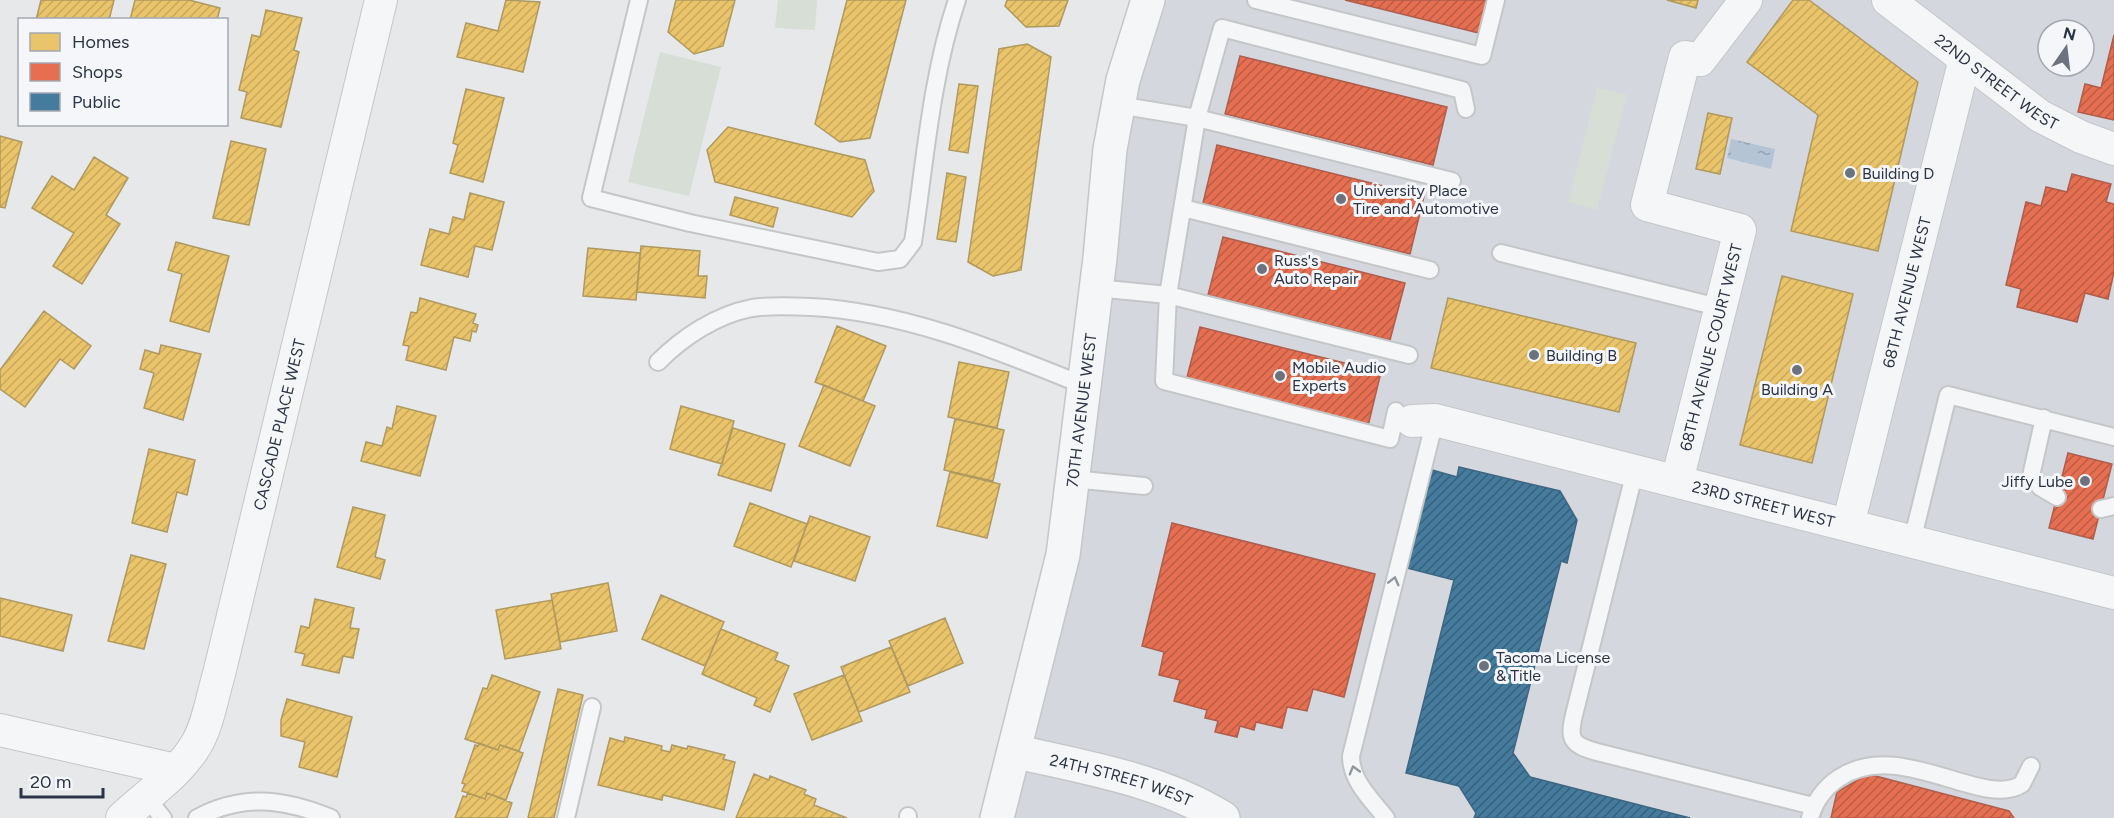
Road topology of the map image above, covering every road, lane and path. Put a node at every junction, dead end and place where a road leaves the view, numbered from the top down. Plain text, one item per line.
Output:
1 (381, 0) edge
2 (639, 0) edge
3 (957, 0) edge
4 (1148, 0) edge
5 (1256, 0) edge
6 (1496, 0) edge
7 (1746, 0) edge
8 (1888, 0) edge
9 (1965, 59) junction
10 (1118, 105) junction
11 (1466, 109) dead end
12 (1197, 118) junction
13 (2114, 149) edge
14 (1452, 181) dead end
15 (1183, 208) junction
16 (1501, 253) dead end
17 (1430, 270) dead end
18 (1096, 288) junction
19 (1168, 295) junction
20 (1722, 308) junction
21 (1409, 355) dead end
22 (658, 362) dead end
23 (1083, 385) junction
24 (1414, 417) junction
25 (2044, 418) junction
26 (2114, 437) edge
27 (1635, 471) junction
28 (1072, 479) junction
29 (1677, 481) junction
30 (1144, 486) dead end
31 (2057, 497) dead end
32 (1848, 525) junction
33 (1912, 541) junction
34 (2114, 593) edge
35 (592, 707) dead end
36 (0, 729) edge
37 (1014, 751) junction
38 (2031, 766) dead end
39 (176, 770) junction
40 (154, 807) edge
41 (1185, 808) edge
42 (1812, 812) edge
43 (122, 818) edge
44 (197, 818) edge
45 (331, 818) edge
46 (566, 818) edge
47 (997, 818) edge
48 (1223, 818) edge
49 (1386, 818) edge

1 - 39 street, CASCADE PLACE WEST
2 - 3 lane
4 - 10 street, 70TH AVENUE WEST
5 - 6 lane
7 - 20 street, 68TH AVENUE COURT WEST
8 - 9 street, 22ND STREET WEST
9 - 13 street, 22ND STREET WEST
9 - 32 street, 68TH AVENUE WEST
10 - 12 lane
10 - 18 street, 70TH AVENUE WEST
11 - 12 lane
12 - 14 lane
12 - 15 lane
15 - 17 lane
15 - 19 lane
16 - 20 lane
18 - 19 lane
18 - 23 street, 70TH AVENUE WEST
19 - 21 lane
19 - 24 lane
20 - 29 street, 68TH AVENUE COURT WEST
22 - 23 lane
23 - 28 street, 70TH AVENUE WEST
24 - 27 street, 23RD STREET WEST
49 -> 24 lane
25 - 26 lane
25 - 31 lane
25 - 33 lane
27 - 29 street, 23RD STREET WEST
27 - 42 lane
28 - 30 lane
28 - 37 street, 70TH AVENUE WEST
29 - 32 street, 23RD STREET WEST
32 - 33 street, 23RD STREET WEST
33 - 34 street, 23RD STREET WEST
35 - 46 lane
36 - 39 street
37 - 41 street, 24TH STREET WEST
37 - 47 street, 70TH AVENUE WEST
38 - 42 lane
39 - 40 street, CASCADE PLACE WEST
40 - 43 street, CASCADE PLACE WEST
41 - 48 street, 24TH STREET WEST
44 - 45 lane

